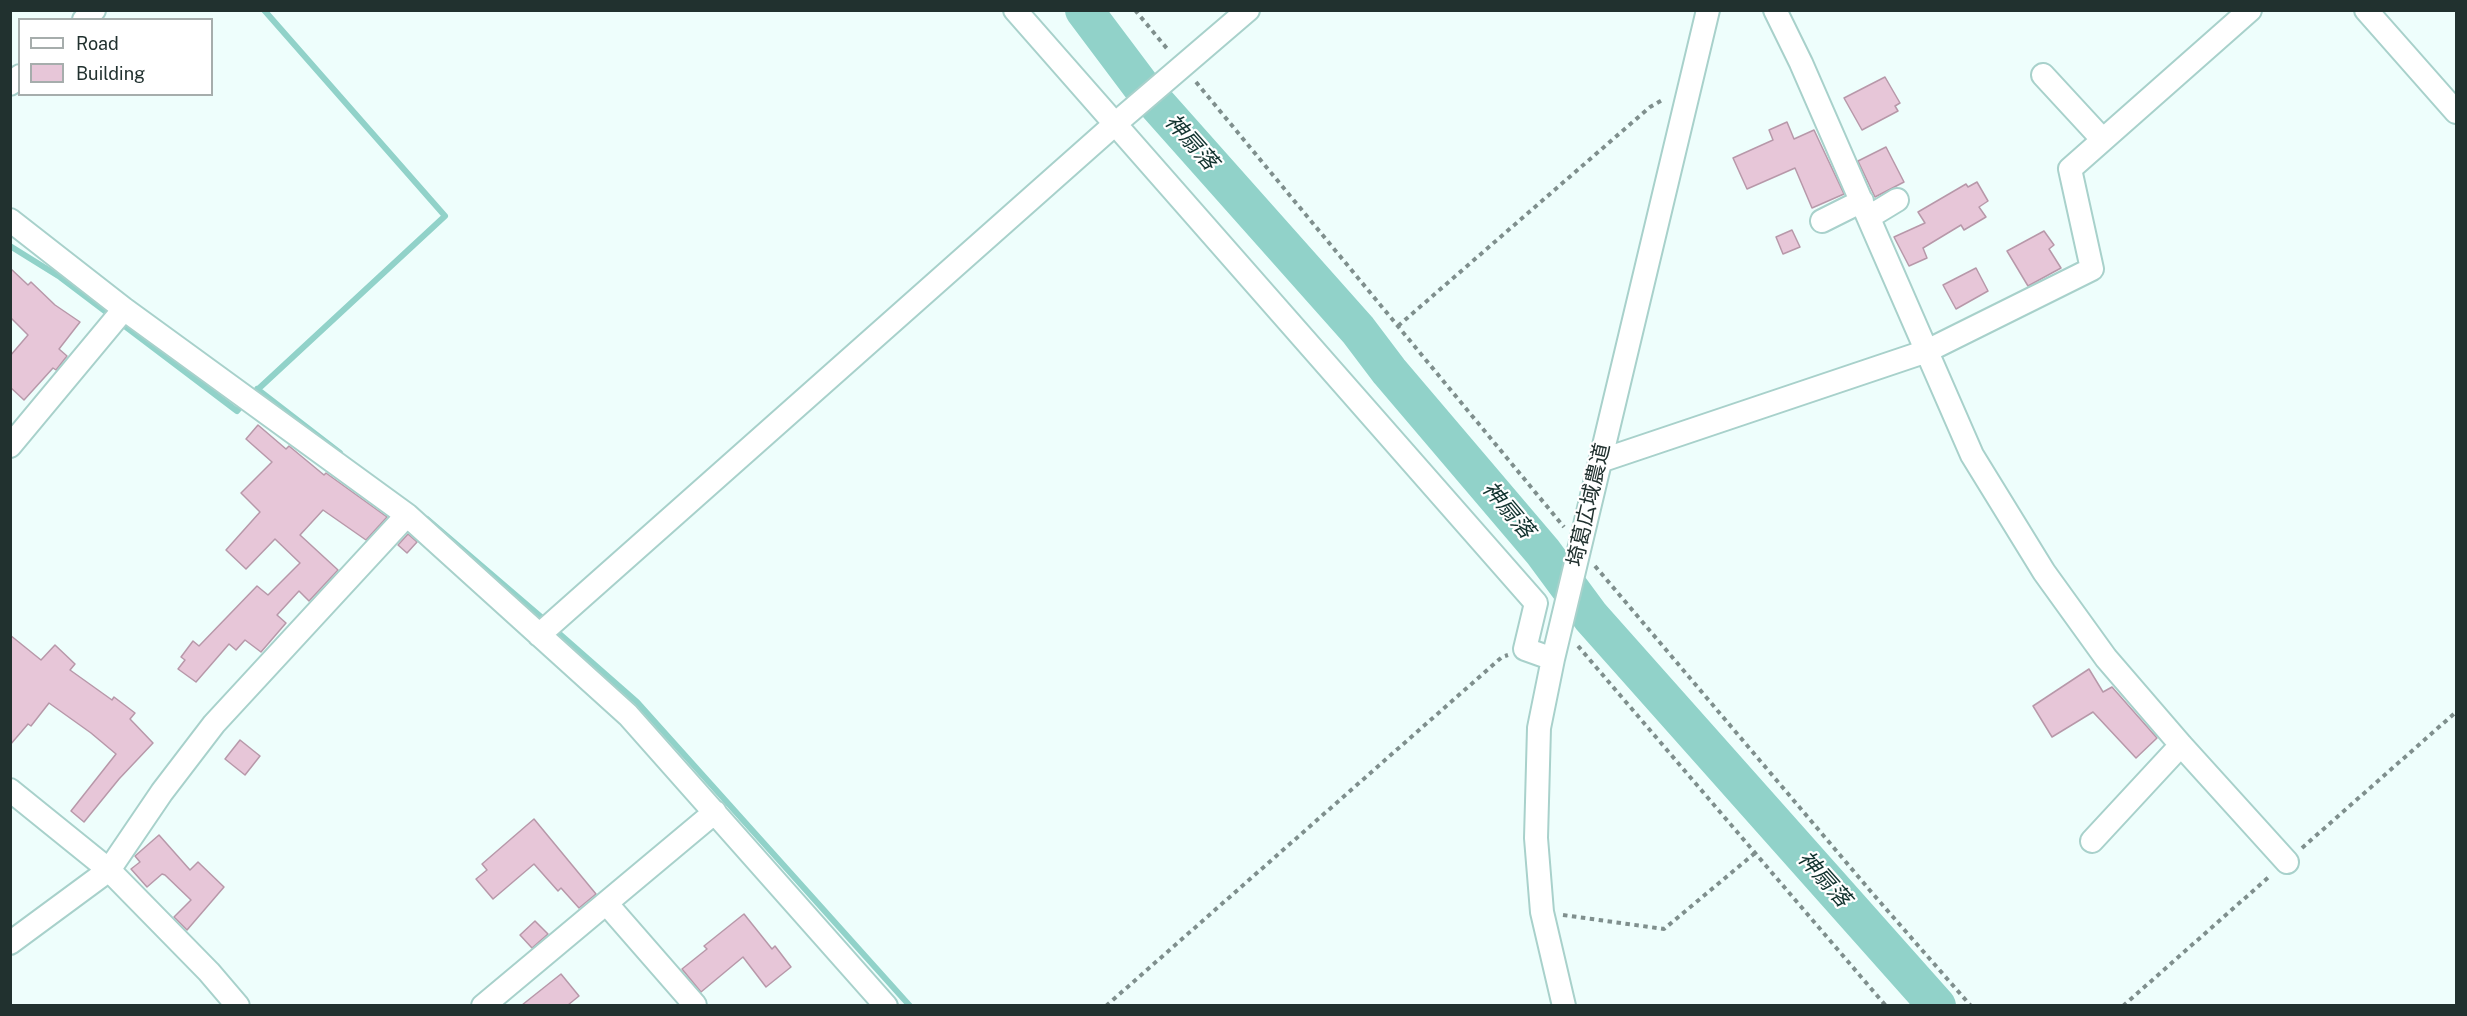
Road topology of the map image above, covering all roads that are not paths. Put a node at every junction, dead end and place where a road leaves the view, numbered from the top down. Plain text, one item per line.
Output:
1 (1015, 10) edge
2 (1248, 10) edge
3 (1708, 10) edge
4 (1775, 10) edge
5 (2250, 10) edge
6 (2366, 10) edge
7 (2043, 75) dead end
8 (2457, 112) edge
9 (1115, 124) junction
10 (2103, 140) junction
11 (1897, 200) dead end
12 (1865, 209) junction
13 (10, 220) edge
14 (1822, 220) dead end
15 (124, 309) junction
16 (1927, 351) junction
17 (10, 446) edge
18 (1600, 461) junction
19 (407, 515) junction
20 (540, 635) junction
21 (1553, 659) junction
22 (2181, 745) junction
23 (10, 790) edge
24 (715, 812) junction
25 (2092, 841) dead end
26 (2287, 862) dead end
27 (110, 870) junction
28 (606, 903) junction
29 (10, 943) edge
30 (238, 1005) edge
31 (483, 1005) edge
32 (695, 1005) edge
33 (886, 1005) edge
34 (1564, 1005) edge

1 - 9 street
2 - 9 street
3 - 18 street, 埼葛広域農道
4 - 12 street
5 - 10 street
6 - 8 street
7 - 10 street
9 - 20 street
9 - 21 street
10 - 16 street
11 - 12 street
12 - 14 street
12 - 16 street
13 - 15 street
15 - 17 street
15 - 19 street
16 - 18 street
16 - 22 street
18 - 21 street, 埼葛広域農道
19 - 20 street
19 - 27 street
20 - 24 street
21 - 34 street, 埼葛広域農道
22 - 25 street
22 - 26 street
23 - 27 street
24 - 28 street
24 - 33 street
27 - 29 street
27 - 30 street
28 - 31 street
28 - 32 street

